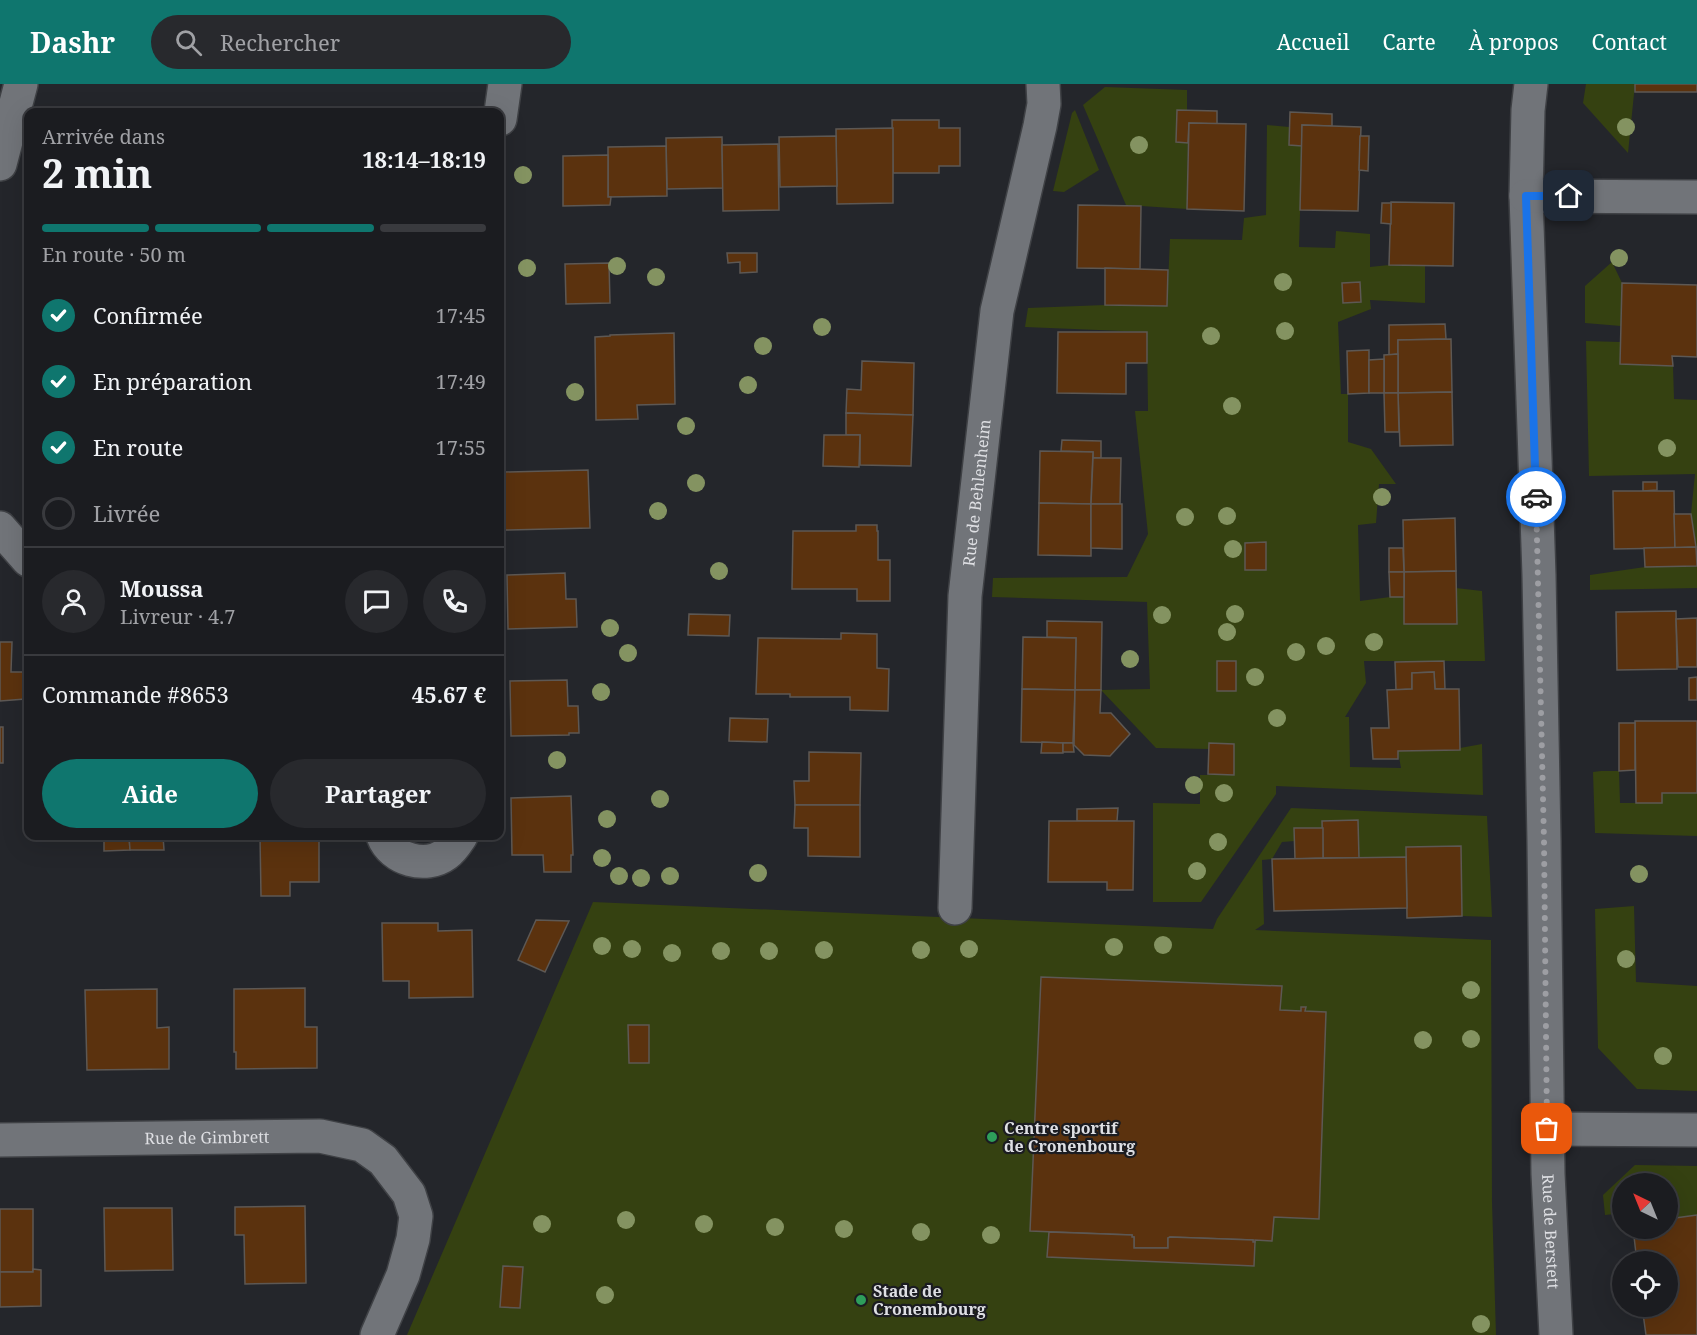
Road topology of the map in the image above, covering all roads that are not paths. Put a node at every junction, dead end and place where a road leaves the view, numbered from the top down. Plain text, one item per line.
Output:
1 (21, 84) edge
2 (505, 84) edge
3 (1043, 84) edge
4 (1531, 84) edge
5 (501, 108) edge
6 (0, 164) edge
7 (1526, 196) junction
8 (1697, 197) edge
9 (0, 528) edge
10 (24, 555) edge
11 (384, 840) edge
12 (458, 840) edge
13 (955, 908) dead end
14 (1547, 1129) junction
15 (1697, 1130) edge
16 (0, 1140) edge
17 (377, 1335) edge
18 (1556, 1335) edge

1 - 6 street
2 - 5 street
3 - 13 street, Rue de Behlenheim
4 - 7 street, Rue de Berstett
7 - 8 street
7 - 14 street, Rue de Berstett
9 - 10 street
11 - 12 street
14 - 15 street
14 - 18 street, Rue de Berstett
16 - 17 street, Rue de Gimbrett

